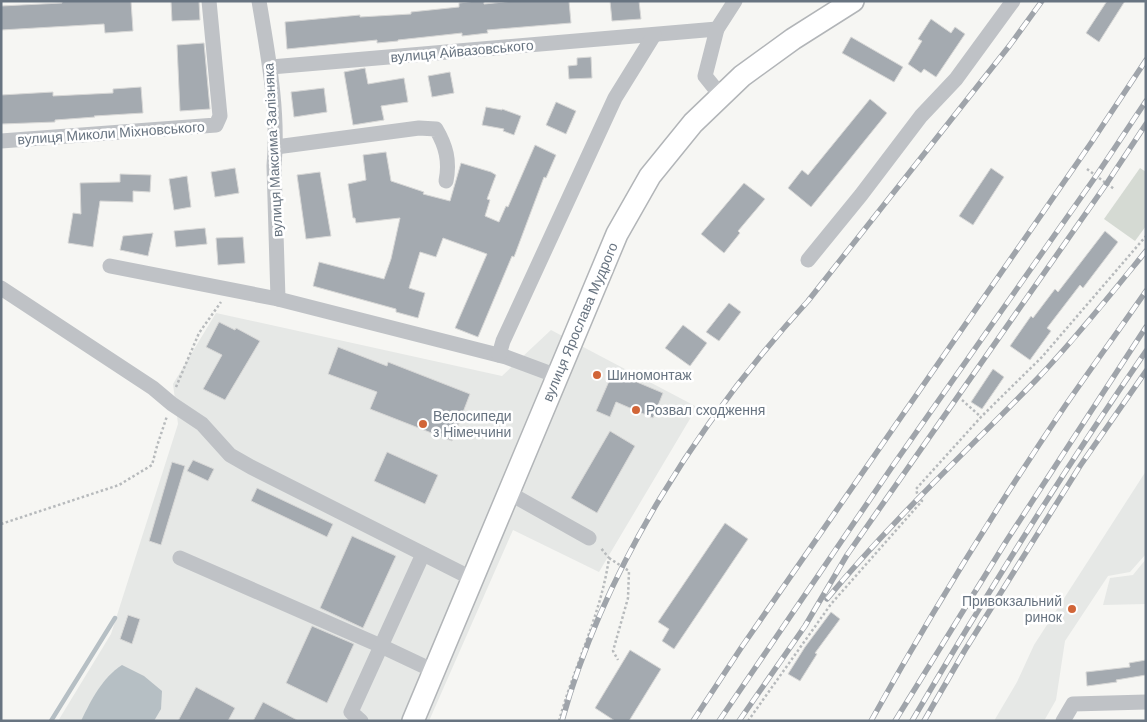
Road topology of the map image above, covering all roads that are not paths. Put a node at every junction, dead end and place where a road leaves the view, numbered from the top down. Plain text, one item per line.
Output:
1 (209, 1) edge
2 (259, 1) edge
3 (735, 1) edge
4 (852, 1) edge
5 (1013, 1) edge
6 (717, 29) junction
7 (654, 35) junction
8 (271, 67) junction
9 (721, 96) junction
10 (1, 141) edge
11 (276, 147) junction
12 (446, 181) dead end
13 (808, 260) dead end
14 (110, 266) dead end
15 (1, 288) edge
16 (278, 299) junction
17 (499, 355) junction
18 (557, 376) junction
19 (509, 493) junction
20 (590, 538) road end
21 (422, 554) junction
22 (180, 558) dead end
23 (474, 579) junction
24 (381, 646) junction
25 (434, 671) junction
26 (1146, 702) edge
27 (360, 721) edge
28 (413, 721) edge
29 (1063, 721) edge

1 - 10 street, вулиця Миколи Міхновського
2 - 8 street, вулиця Максима Залізняка
3 - 6 street
4 - 9 highway, вулиця Ярослава Мудрого
5 - 13 street
6 - 7 street, вулиця Айвазовського
6 - 9 street
7 - 8 street, вулиця Айвазовського
7 - 17 street
8 - 11 street, вулиця Максима Залізняка
9 - 18 highway, вулиця Ярослава Мудрого
11 - 12 street
11 - 16 street, вулиця Максима Залізняка
14 - 16 street
15 - 21 street
16 - 17 street
17 - 18 street
18 - 19 highway, вулиця Ярослава Мудрого
19 - 20 street
19 - 23 highway, вулиця Ярослава Мудрого
21 - 23 street
21 - 24 street
22 - 24 street
23 - 25 highway, вулиця Ярослава Мудрого
24 - 25 street
24 - 27 street
25 - 28 highway, вулиця Ярослава Мудрого
26 - 29 street

